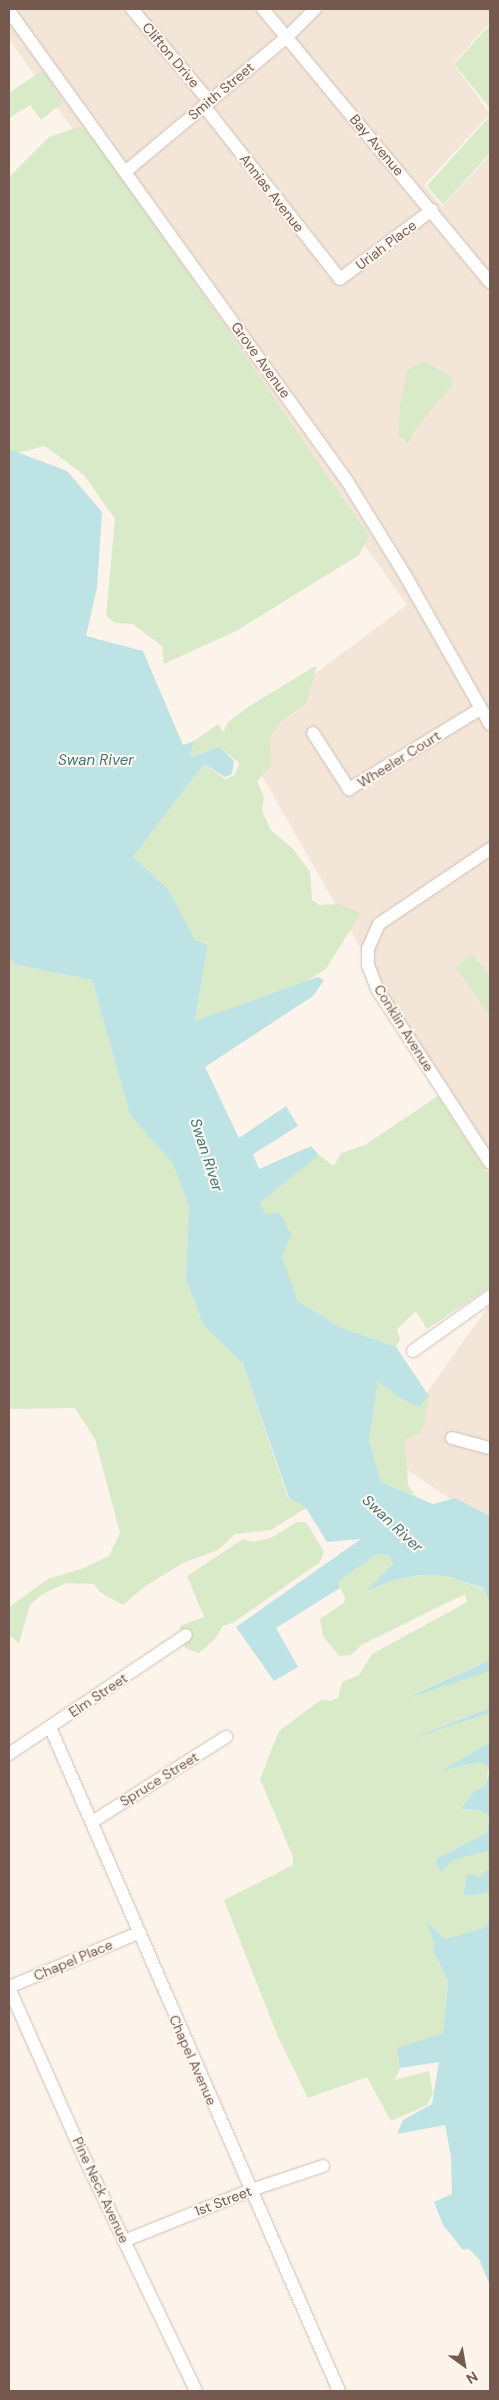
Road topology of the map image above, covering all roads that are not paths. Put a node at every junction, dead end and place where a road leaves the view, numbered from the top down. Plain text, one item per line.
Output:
1 (132, 9) edge
2 (263, 9) edge
3 (315, 9) edge
4 (9, 11) edge
5 (287, 37) junction
6 (207, 104) junction
7 (125, 172) junction
8 (432, 210) junction
9 (340, 279) joint
10 (490, 282) edge
11 (480, 709) junction
12 (490, 724) edge
13 (313, 733) dead end
14 (490, 849) edge
15 (490, 1163) edge
16 (490, 1296) edge
17 (413, 1351) dead end
18 (452, 1438) dead end
19 (490, 1448) edge
20 (186, 1635) dead end
21 (50, 1727) junction
22 (226, 1737) dead end
23 (9, 1754) edge
24 (92, 1822) junction
25 (138, 1933) junction
26 (9, 1988) edge
27 (323, 2166) dead end
28 (251, 2190) junction
29 (124, 2240) junction
30 (196, 2391) edge
31 (338, 2391) edge

1 - 6 street, Clifton Drive
2 - 5 street, Bay Avenue
3 - 5 street, Smith Street
4 - 7 street, Grove Avenue
5 - 6 street, Smith Street
5 - 8 street, Bay Avenue
6 - 7 street, Smith Street
6 - 9 street, Annias Avenue
7 - 11 street, Grove Avenue
8 - 9 street, Uriah Place
8 - 10 street, Bay Avenue
11 - 12 street, Grove Avenue
11 - 13 street, Wheeler Court
14 - 15 street, Conklin Avenue
16 - 17 street
18 - 19 street
20 - 21 street, Elm Street
21 - 23 street, Elm Street
21 - 24 street, Chapel Avenue
22 - 24 street, Spruce Street
24 - 25 street, Chapel Avenue
25 - 26 street, Chapel Place
25 - 28 street, Chapel Avenue
26 - 29 street, Pine Neck Avenue
27 - 28 street, 1st Street
28 - 29 street, 1st Street
28 - 31 street, Chapel Avenue
29 - 30 street, Pine Neck Avenue

